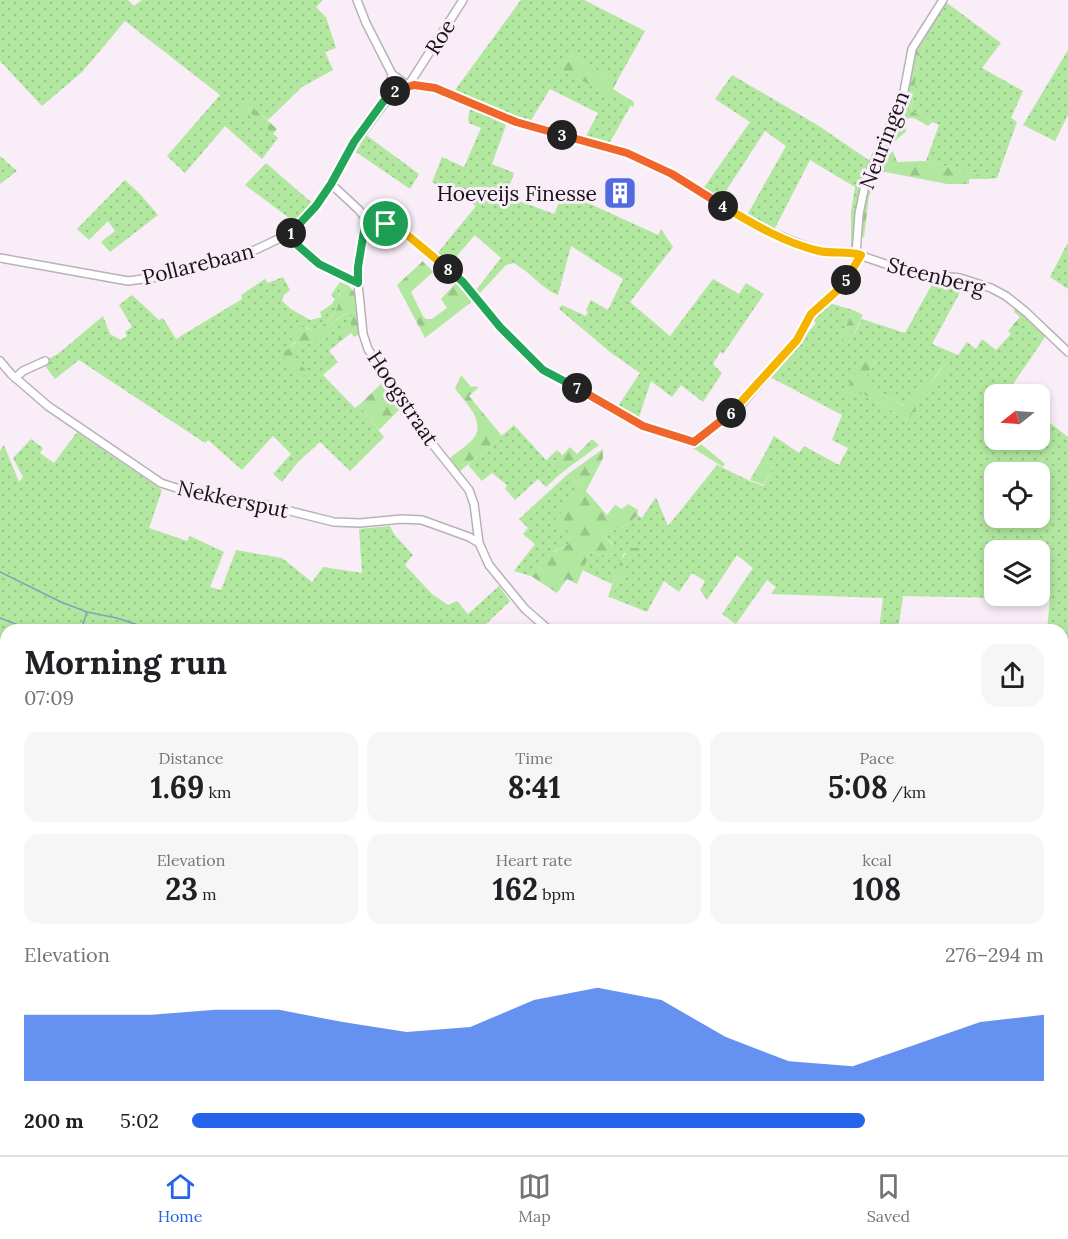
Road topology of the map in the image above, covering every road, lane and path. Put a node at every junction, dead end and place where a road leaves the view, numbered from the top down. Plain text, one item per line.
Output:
1 (357, 0) edge
2 (463, 0) edge
3 (943, 0) edge
4 (392, 74) junction
5 (408, 86) junction
6 (389, 96) junction
7 (331, 184) junction
8 (366, 219) junction
9 (287, 236) junction
10 (859, 255) junction
11 (0, 258) edge
12 (358, 283) junction
13 (1068, 352) edge
14 (0, 361) edge
15 (45, 361) dead end
16 (15, 378) junction
17 (479, 543) junction
18 (542, 624) edge

1 - 4 street
2 - 5 street, Roe
3 - 10 street, Neuringen
4 - 5 street
4 - 6 street
5 - 6 street
5 - 10 street, Steenberg
6 - 7 street
7 - 8 street
7 - 9 street
8 - 10 street
8 - 12 street, Hoogstraat
9 - 11 street, Pollarebaan
9 - 12 street
10 - 13 street, Steenberg
12 - 17 street, Hoogstraat
14 - 16 street, Nekkersput
15 - 16 street
16 - 17 street, Nekkersput
17 - 18 street, Hoogstraat

